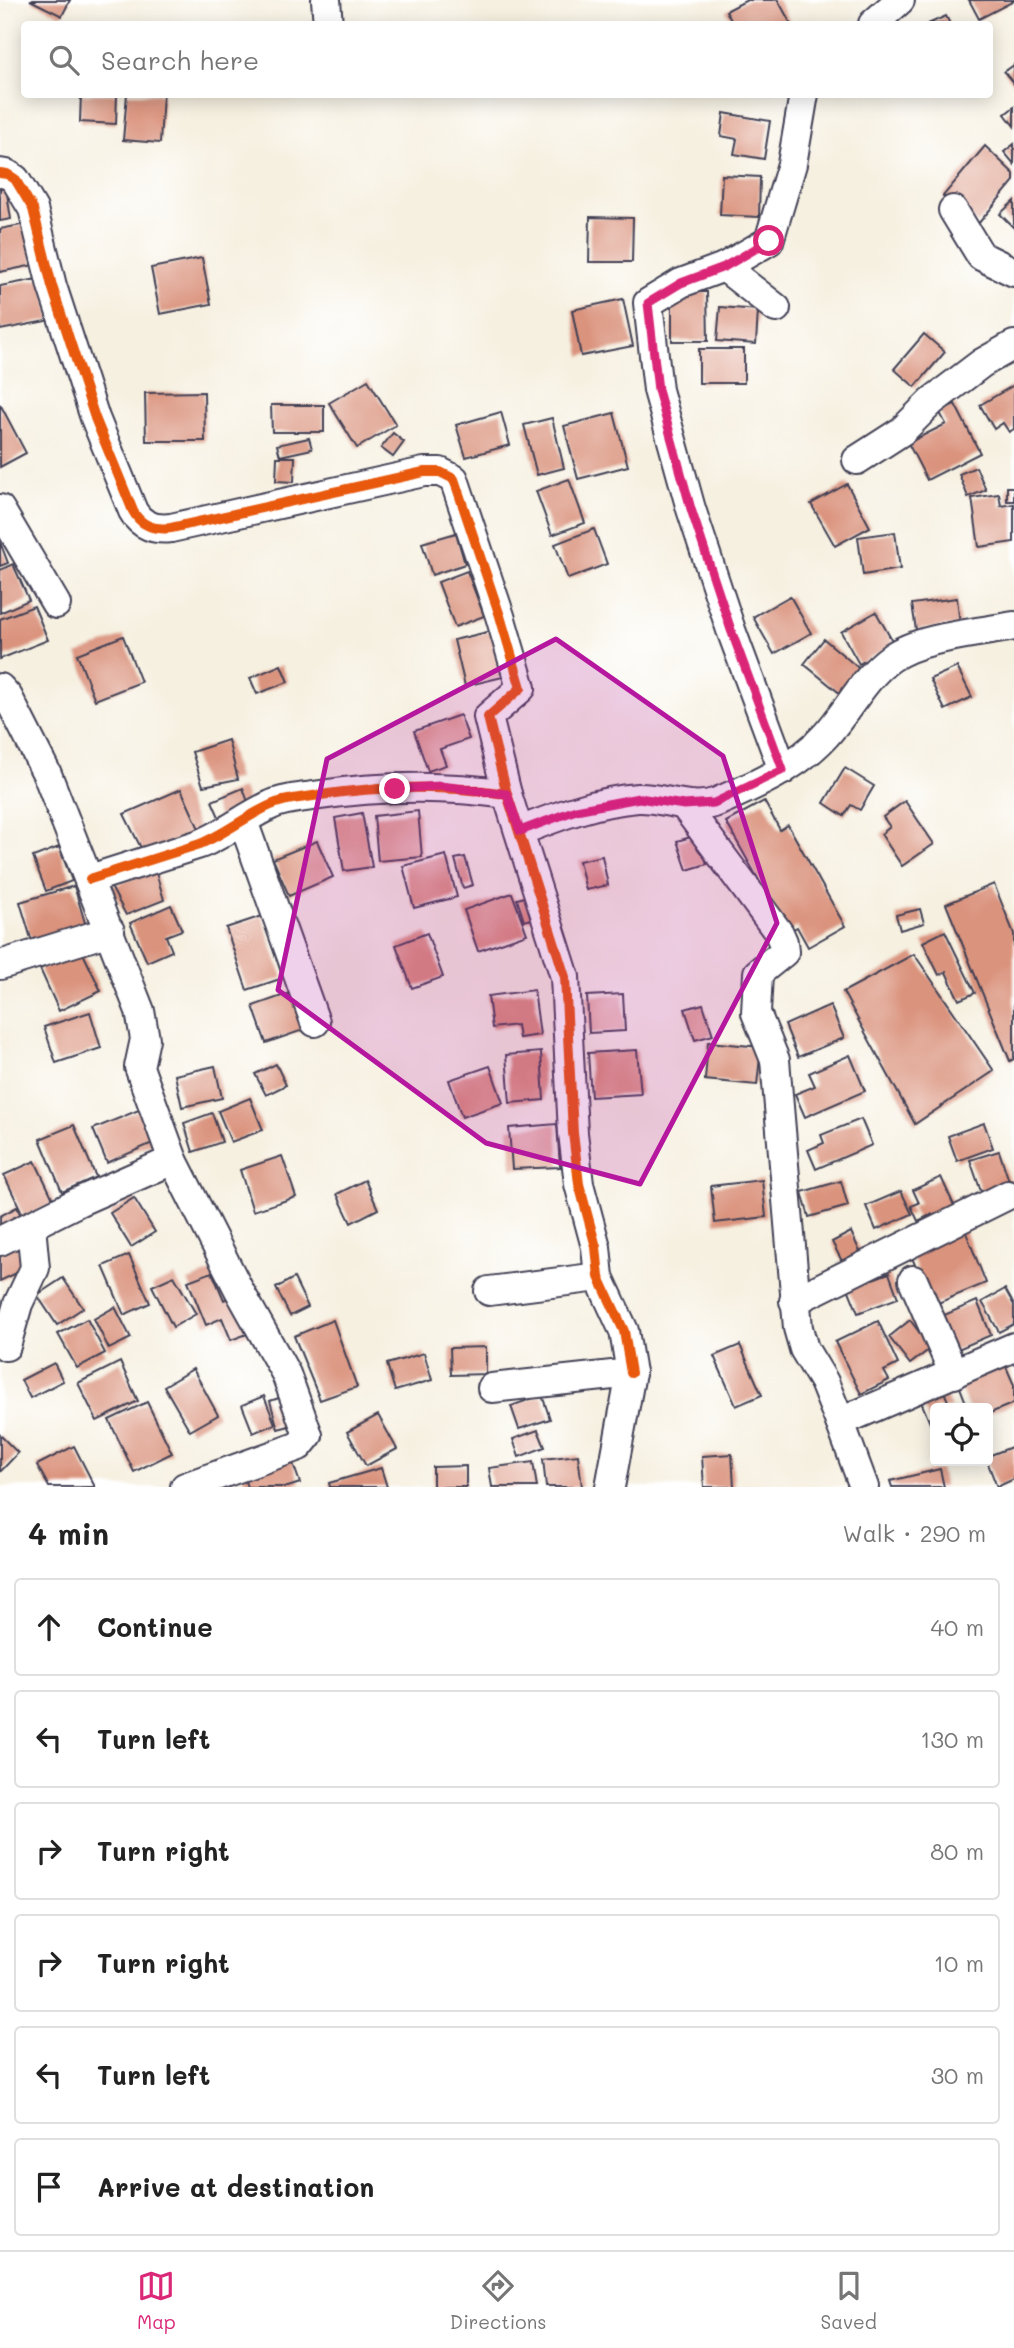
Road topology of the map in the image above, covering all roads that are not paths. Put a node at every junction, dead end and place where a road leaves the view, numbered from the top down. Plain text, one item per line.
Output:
1 (326, 0) edge
2 (900, 0) edge
3 (328, 21) edge
4 (876, 21) edge
5 (803, 98) edge
6 (0, 173) edge
7 (953, 210) dead end
8 (724, 267) junction
9 (1014, 272) edge
10 (776, 308) dead end
11 (1014, 345) edge
12 (857, 460) dead end
13 (0, 509) edge
14 (56, 604) dead end
15 (1014, 626) edge
16 (0, 688) edge
17 (783, 770) junction
18 (507, 794) junction
19 (684, 805) junction
20 (243, 821) junction
21 (520, 831) junction
22 (90, 879) junction
23 (110, 931) junction
24 (0, 965) edge
25 (315, 1022) dead end
26 (173, 1160) junction
27 (1008, 1195) dead end
28 (31, 1226) junction
29 (0, 1241) edge
30 (599, 1277) junction
31 (913, 1280) dead end
32 (489, 1291) dead end
33 (794, 1301) junction
34 (6, 1346) dead end
35 (1014, 1348) edge
36 (631, 1373) junction
37 (954, 1374) junction
38 (492, 1388) dead end
39 (840, 1422) junction
40 (223, 1481) edge
41 (186, 1487) edge
42 (610, 1487) edge
43 (864, 1487) edge

1 - 3 street
2 - 4 street
5 - 8 street
6 - 18 street
7 - 9 street
8 - 10 street
8 - 17 street
11 - 12 street
13 - 14 street
15 - 17 street
16 - 22 street
17 - 19 street
18 - 20 street
18 - 21 street
19 - 21 street
19 - 33 street
20 - 22 street
20 - 25 street
21 - 30 street
22 - 23 street
23 - 24 street
23 - 26 street
26 - 28 street
26 - 40 street
27 - 33 street
28 - 29 street
28 - 34 street
30 - 32 street
30 - 36 street
31 - 37 street
33 - 39 street
35 - 37 street
36 - 38 street
36 - 42 street
37 - 39 street
39 - 43 street
40 - 41 street

